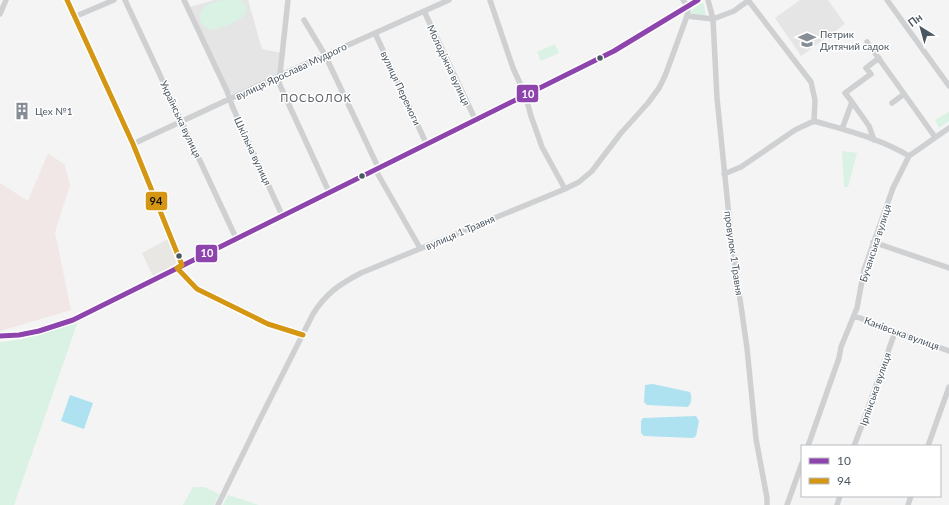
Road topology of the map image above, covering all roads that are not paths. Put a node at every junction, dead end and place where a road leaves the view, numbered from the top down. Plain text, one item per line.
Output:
1 (6, 0) edge
2 (67, 0) edge
3 (114, 0) edge
4 (125, 0) edge
5 (184, 0) edge
6 (288, 0) edge
7 (449, 0) edge
8 (490, 0) edge
9 (683, 0) edge
10 (698, 0) edge
11 (708, 0) edge
12 (748, 0) edge
13 (887, 0) edge
14 (688, 7) junction
15 (424, 11) junction
16 (0, 14) edge
17 (687, 16) junction
18 (74, 17) junction
19 (304, 20) dead end
20 (713, 20) junction
21 (375, 33) junction
22 (867, 42) dead end
23 (326, 55) junction
24 (879, 58) junction
25 (281, 75) junction
26 (949, 86) edge
27 (525, 94) junction
28 (904, 94) junction
29 (230, 99) junction
30 (852, 102) junction
31 (892, 103) dead end
32 (475, 119) junction
33 (182, 121) junction
34 (814, 121) junction
35 (949, 128) edge
36 (842, 129) junction
37 (935, 137) junction
38 (874, 140) junction
39 (426, 143) junction
40 (133, 144) junction
41 (909, 156) junction
42 (376, 168) junction
43 (724, 174) junction
44 (565, 189) junction
45 (329, 192) junction
46 (282, 215) junction
47 (236, 238) junction
48 (873, 242) junction
49 (420, 248) junction
50 (180, 266) junction
51 (949, 268) edge
52 (855, 316) junction
53 (895, 332) junction
54 (0, 336) edge
55 (303, 336) junction
56 (949, 351) edge
57 (949, 387) edge
58 (808, 445) edge
59 (854, 445) edge
60 (928, 445) edge
61 (801, 466) edge
62 (218, 505) edge
63 (767, 505) edge
64 (788, 505) edge

1 - 16 street
2 - 18 street
3 - 18 street
4 - 33 street, Українська вулиця
5 - 29 street, Шкільна вулиця
6 - 25 street
7 - 15 street, вулиця Ярослава Мудрого
8 - 27 street
9 - 14 street
10 - 14 street
11 - 20 street, провулок 1 Травня
12 - 20 street
12 - 34 street
13 - 26 street
14 - 17 street, вулиця 1 Травня
14 - 27 street
15 - 21 street, вулиця Ярослава Мудрого
15 - 32 street, Молодіжна вулиця
17 - 20 street
17 - 44 street, вулиця 1 Травня
18 - 40 street
19 - 23 street
20 - 43 street, провулок 1 Травня
21 - 23 street, вулиця Ярослава Мудрого
21 - 39 street, вулиця Перемоги
22 - 24 street
23 - 25 street, вулиця Ярослава Мудрого
23 - 42 street
24 - 28 street
24 - 30 street
25 - 29 street, вулиця Ярослава Мудрого
25 - 45 street
27 - 32 street
27 - 44 street
28 - 31 street
28 - 37 street
29 - 33 street, вулиця Ярослава Мудрого
29 - 46 street, Шкільна вулиця
30 - 36 street
30 - 38 street
32 - 39 street
33 - 40 street, вулиця Ярослава Мудрого
33 - 47 street, Українська вулиця
34 - 36 street
34 - 43 street
35 - 37 street, Бучанська вулиця
36 - 38 street
37 - 41 street, Бучанська вулиця
38 - 41 street
39 - 42 street
40 - 50 street
41 - 48 street, Бучанська вулиця
42 - 45 street
42 - 49 street
43 - 63 street, провулок 1 Травня
44 - 49 street, вулиця 1 Травня
45 - 46 street
46 - 47 street
47 - 50 street
48 - 51 street
48 - 52 street, Бучанська вулиця
49 - 55 street, вулиця 1 Травня
50 - 54 street
50 - 55 street
52 - 53 street, Канівська вулиця
52 - 58 street, Бучанська вулиця
53 - 56 street, Канівська вулиця
53 - 59 street, Ірпінська вулиця
55 - 62 street, вулиця 1 Травня
57 - 60 street
61 - 64 street

